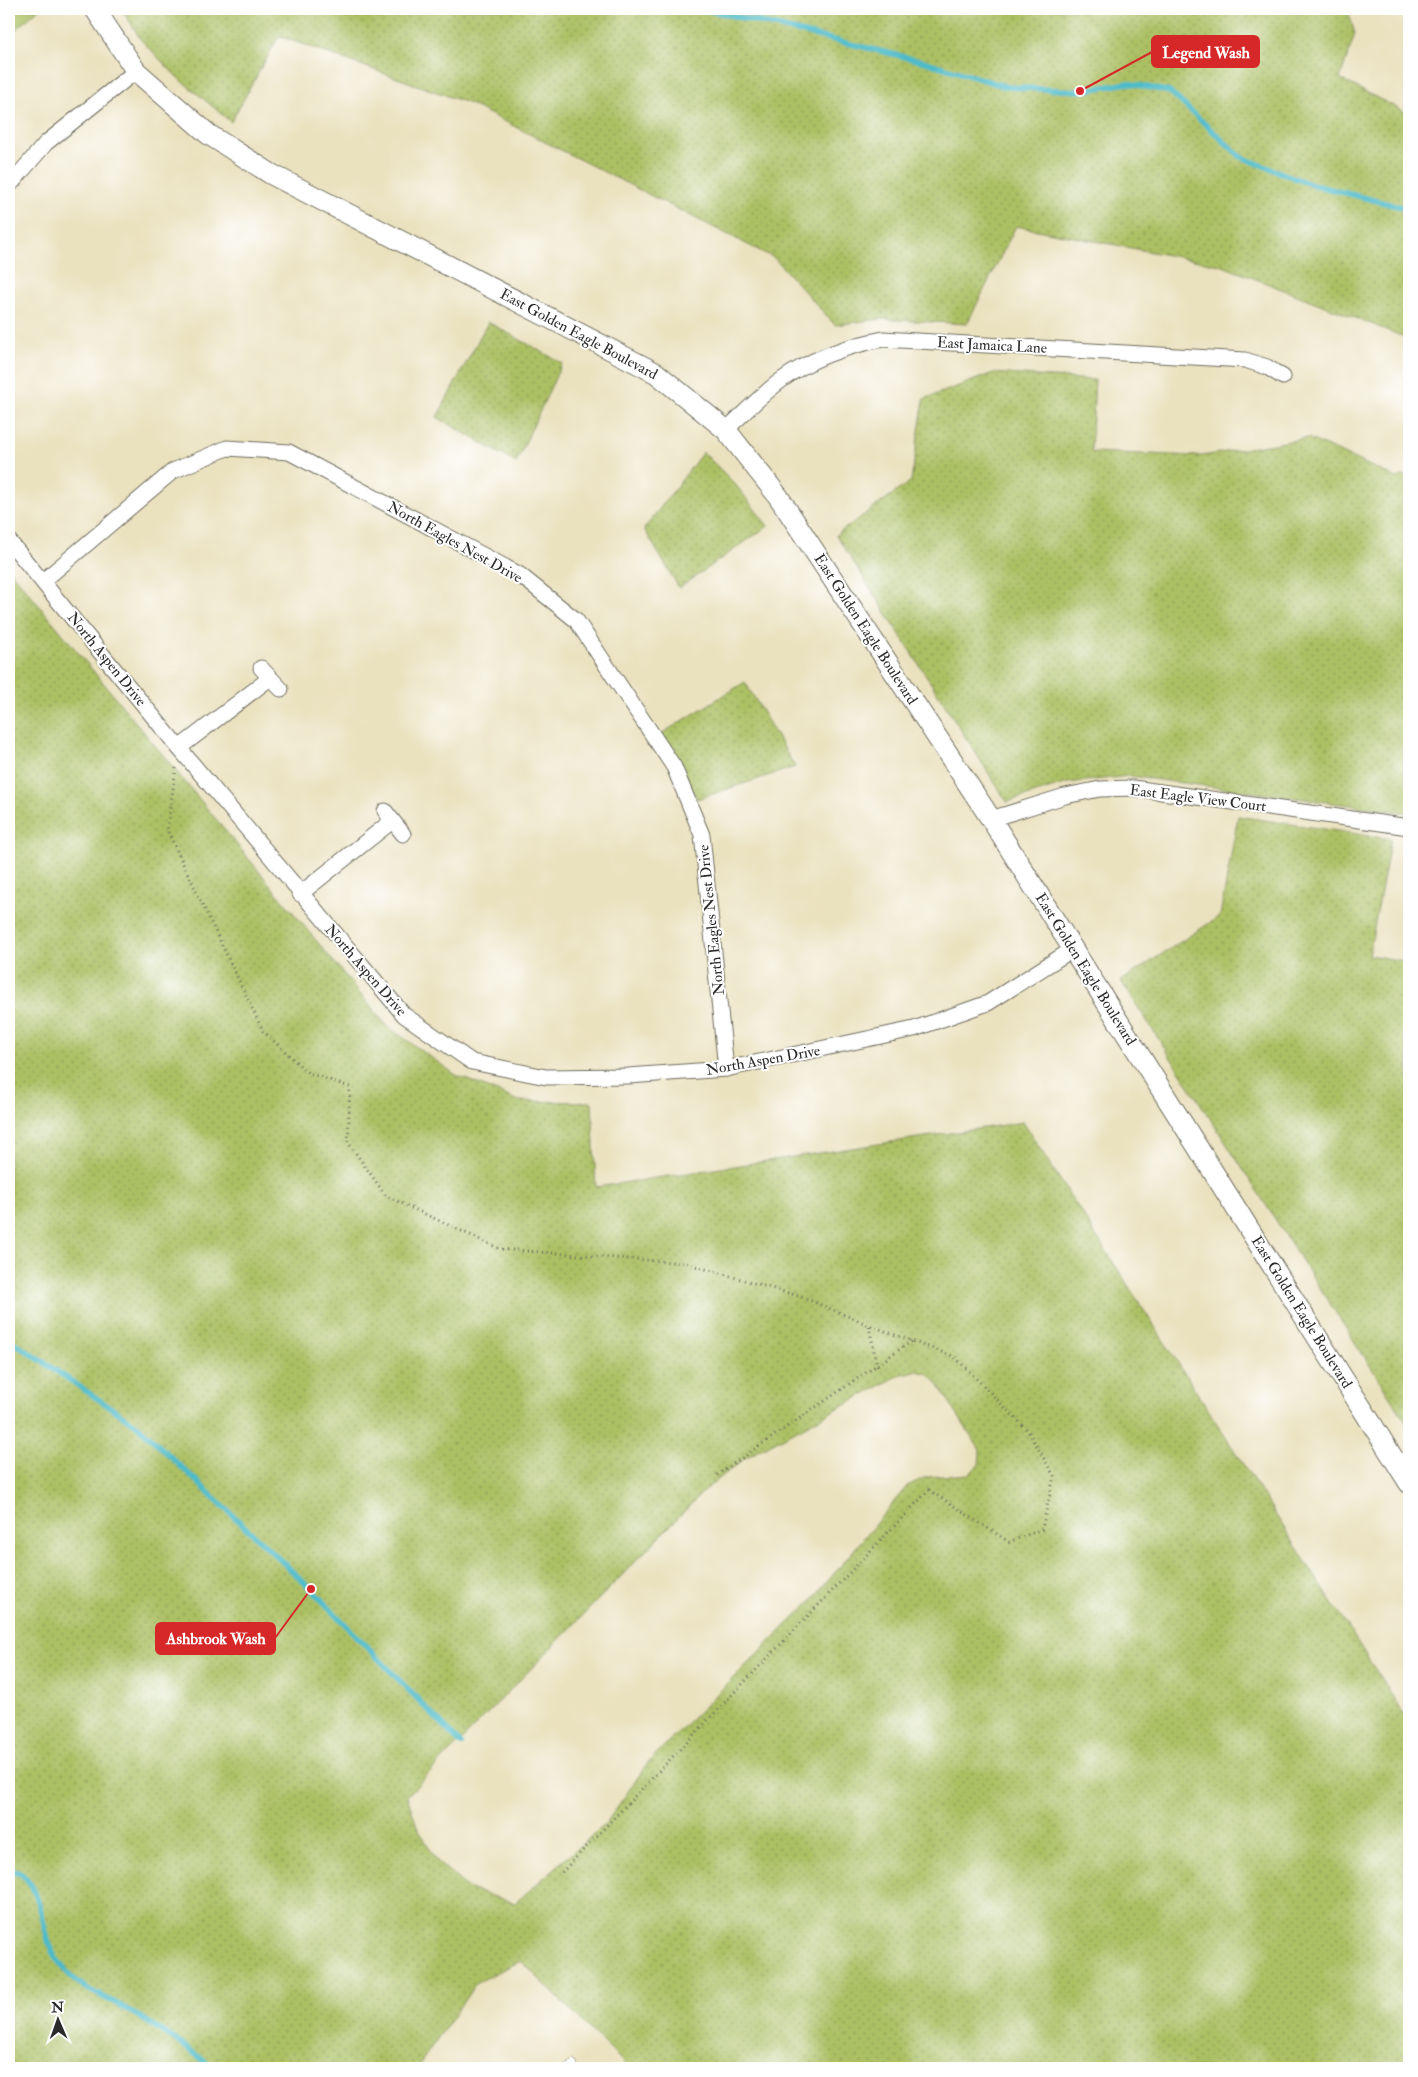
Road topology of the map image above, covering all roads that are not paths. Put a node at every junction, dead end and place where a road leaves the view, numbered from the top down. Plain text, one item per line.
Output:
1 (95, 9) edge
2 (136, 71) junction
3 (9, 186) edge
4 (1283, 377) dead end
5 (726, 430) junction
6 (9, 540) edge
7 (44, 581) junction
8 (280, 690) dead end
9 (179, 748) junction
10 (991, 819) junction
11 (1409, 827) edge
12 (403, 834) dead end
13 (300, 894) junction
14 (1073, 949) junction
15 (726, 1069) junction
16 (1409, 1483) edge

1 - 2 street, East Golden Eagle Boulevard
2 - 3 street
2 - 5 street, East Golden Eagle Boulevard
4 - 5 street, East Jamaica Lane
5 - 10 street, East Golden Eagle Boulevard
6 - 7 street, North Aspen Drive
7 - 9 street, North Aspen Drive
7 - 15 street, North Eagles Nest Drive
8 - 9 street
9 - 13 street, North Aspen Drive
10 - 11 street, East Eagle View Court
10 - 14 street, East Golden Eagle Boulevard
12 - 13 street
13 - 15 street, North Aspen Drive
14 - 15 street, North Aspen Drive
14 - 16 street, East Golden Eagle Boulevard

